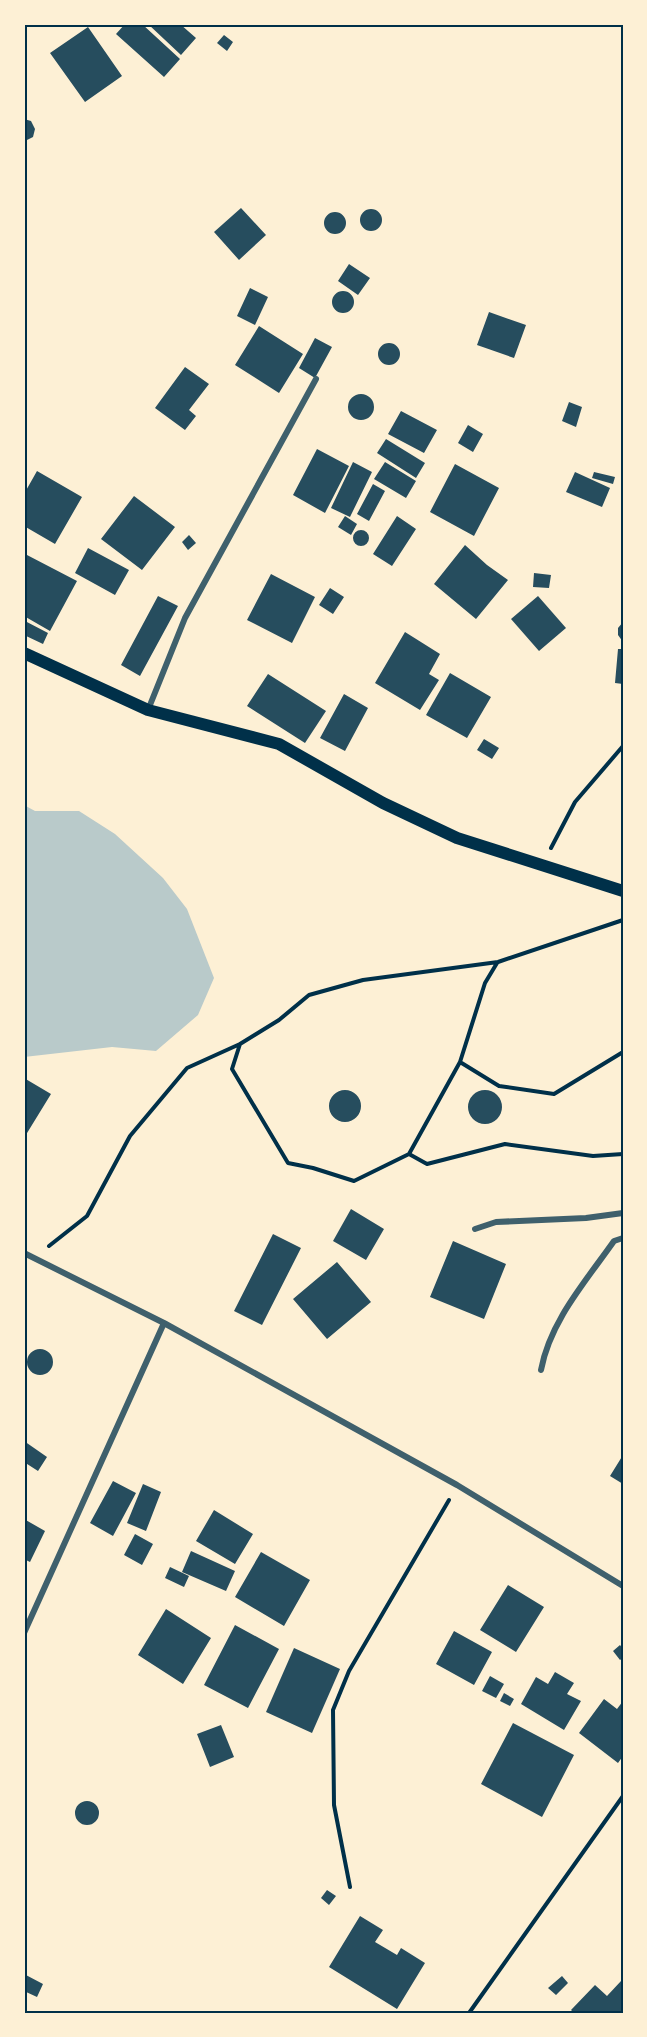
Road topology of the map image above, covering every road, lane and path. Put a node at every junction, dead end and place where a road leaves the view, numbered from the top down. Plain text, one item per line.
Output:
1 (316, 379) dead end
2 (24, 653) edge
3 (148, 710) junction
4 (623, 746) edge
5 (540, 866) junction
6 (623, 891) edge
7 (623, 920) edge
8 (498, 962) junction
9 (240, 1044) junction
10 (623, 1052) edge
11 (460, 1062) junction
12 (409, 1154) junction
13 (623, 1154) edge
14 (623, 1213) edge
15 (475, 1229) dead end
16 (623, 1238) edge
17 (24, 1253) edge
18 (33, 1258) junction
19 (164, 1323) junction
20 (541, 1370) dead end
21 (458, 1485) junction
22 (623, 1586) edge
23 (24, 1633) edge
24 (623, 1796) edge
25 (350, 1887) dead end
26 (469, 2013) edge

1 - 3 street
2 - 3 main road
3 - 5 main road
4 - 5 path
5 - 6 main road
7 - 8 path
8 - 9 path
8 - 11 path
9 - 12 path
9 - 18 path
10 - 11 path
11 - 12 path
12 - 13 path
14 - 15 street
16 - 20 street
17 - 18 street
18 - 19 street
19 - 21 street
19 - 23 street
21 - 22 street
21 - 25 path
24 - 26 path

